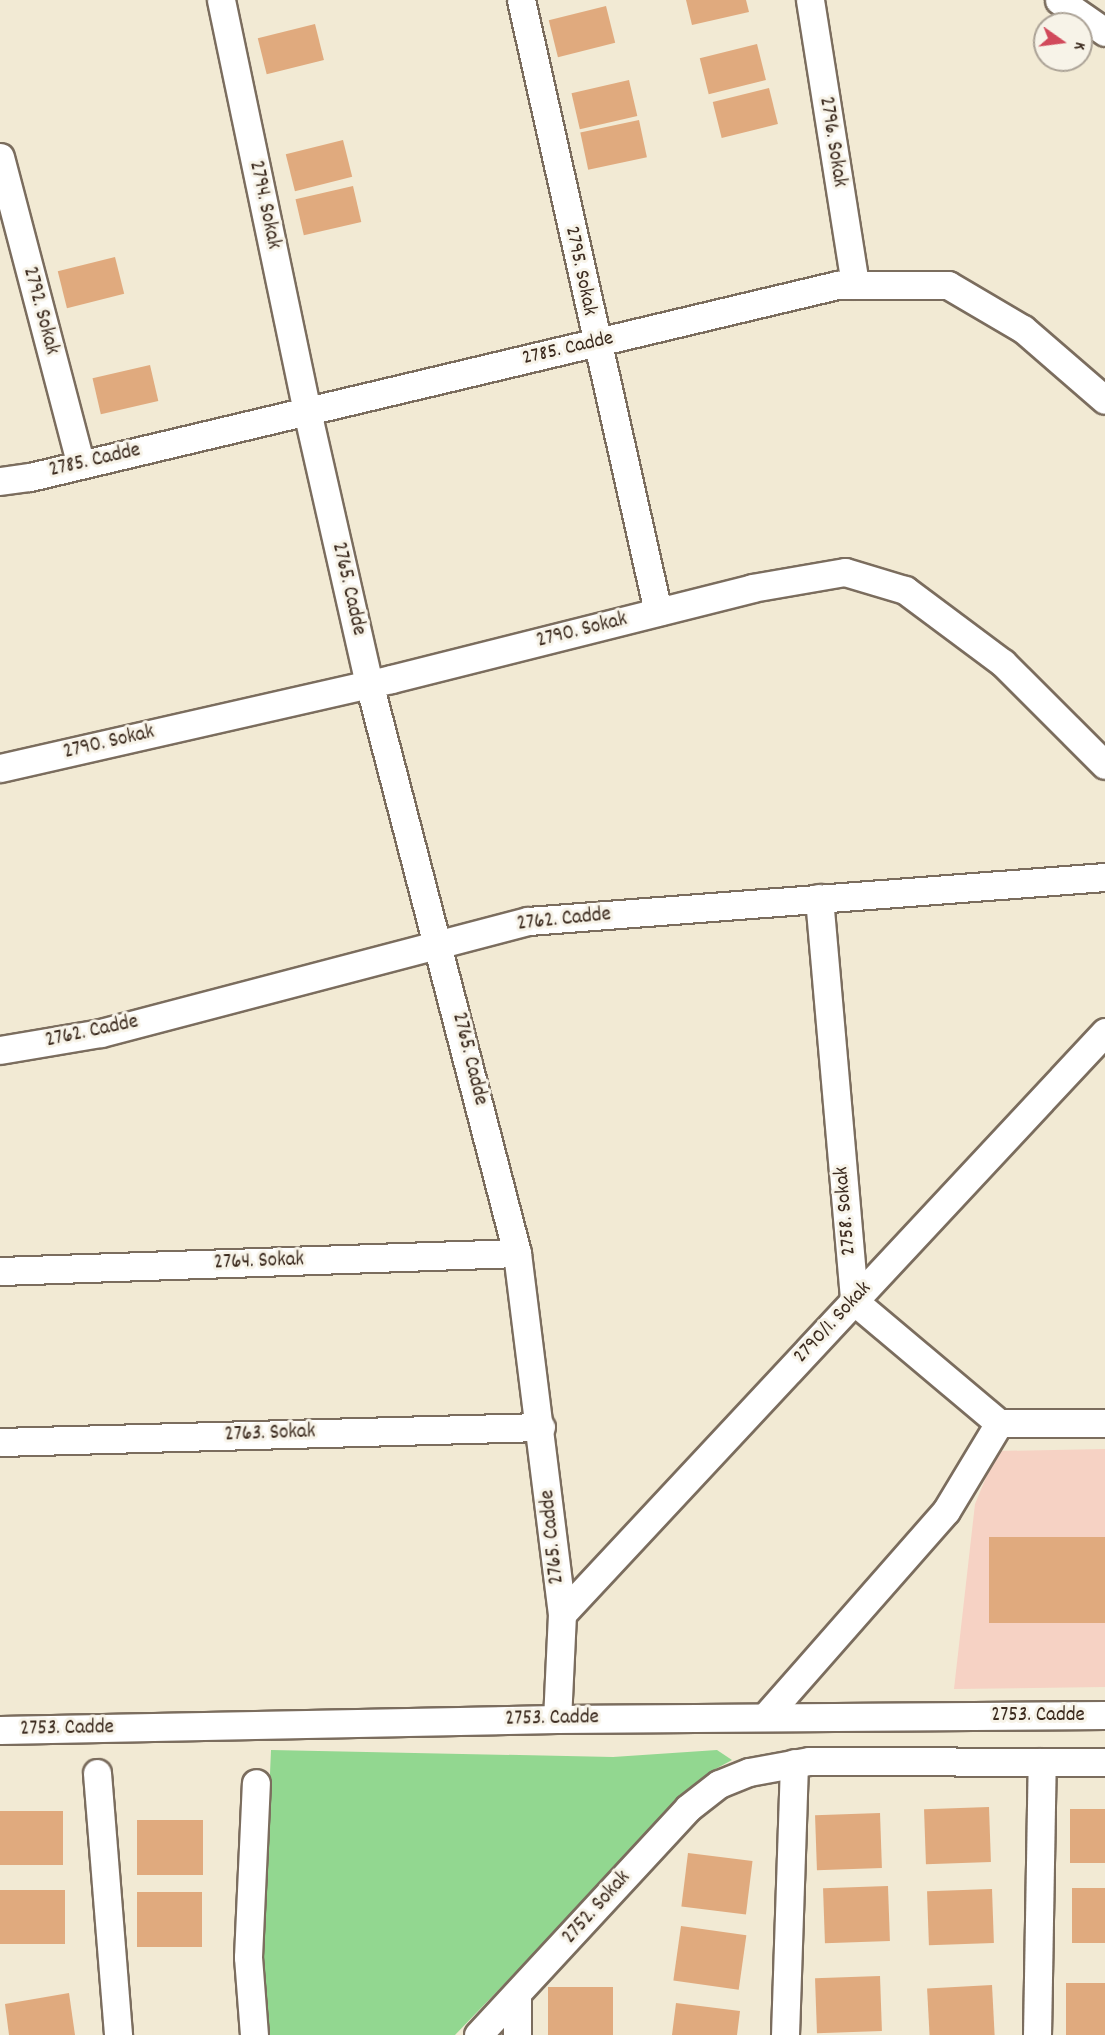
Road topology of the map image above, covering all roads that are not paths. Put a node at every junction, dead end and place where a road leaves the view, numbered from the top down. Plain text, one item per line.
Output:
1 (221, 0) edge
2 (521, 0) edge
3 (810, 0) edge
4 (1059, 0) edge
5 (1105, 32) edge
6 (0, 157) edge
7 (855, 284) junction
8 (596, 342) junction
9 (1105, 400) edge
10 (307, 411) junction
11 (81, 465) junction
12 (0, 481) edge
13 (658, 612) junction
14 (369, 684) junction
15 (1105, 765) edge
16 (0, 768) edge
17 (1105, 877) edge
18 (819, 898) junction
19 (440, 944) junction
20 (1105, 1032) edge
21 (0, 1050) edge
22 (517, 1253) junction
23 (0, 1271) edge
24 (854, 1301) junction
25 (999, 1423) junction
26 (1105, 1423) edge
27 (541, 1427) junction
28 (0, 1442) edge
29 (561, 1614) junction
30 (1105, 1715) edge
31 (765, 1718) junction
32 (557, 1719) junction
33 (0, 1730) edge
34 (1042, 1761) junction
35 (1105, 1762) edge
36 (794, 1763) junction
37 (97, 1773) dead end
38 (256, 1783) dead end
39 (517, 1996) junction
40 (118, 2035) edge
41 (254, 2035) edge
42 (478, 2035) edge
43 (517, 2035) edge
44 (785, 2035) edge
45 (1037, 2035) edge

1 - 10 street, 2794. Sokak
2 - 8 street, 2795. Sokak
3 - 7 street, 2796. Sokak
4 - 5 street
6 - 11 street, 2792. Sokak
7 - 8 street, 2785. Cadde
7 - 9 street, 2785. Cadde
8 - 10 street, 2785. Cadde
8 - 13 street, 2795. Sokak
10 - 11 street, 2785. Cadde
10 - 14 street, 2765. Cadde
11 - 12 street, 2785. Cadde
13 - 14 street, 2790. Sokak
13 - 15 street, 2790. Sokak
14 - 16 street, 2790. Sokak
14 - 19 street, 2765. Cadde
17 - 18 street, 2762. Cadde
18 - 19 street, 2762. Cadde
18 - 24 street, 2758. Sokak
19 - 21 street, 2762. Cadde
19 - 22 street, 2765. Cadde
20 - 24 street, 2790/1. Sokak
22 - 23 street, 2764. Sokak
22 - 27 street, 2765. Cadde
24 - 25 street
24 - 29 street, 2790/1. Sokak
25 - 26 street
25 - 31 street
27 - 28 street, 2763. Sokak
27 - 29 street, 2765. Cadde
29 - 32 street, 2765. Cadde
30 - 31 street, 2753. Cadde
31 - 32 street, 2753. Cadde
32 - 33 street, 2753. Cadde
34 - 35 street, 2752. Sokak
34 - 36 street, 2752. Sokak
34 - 45 street
36 - 39 street, 2752. Sokak
36 - 44 street
37 - 40 street
38 - 41 street
39 - 42 street, 2752. Sokak
39 - 43 street

